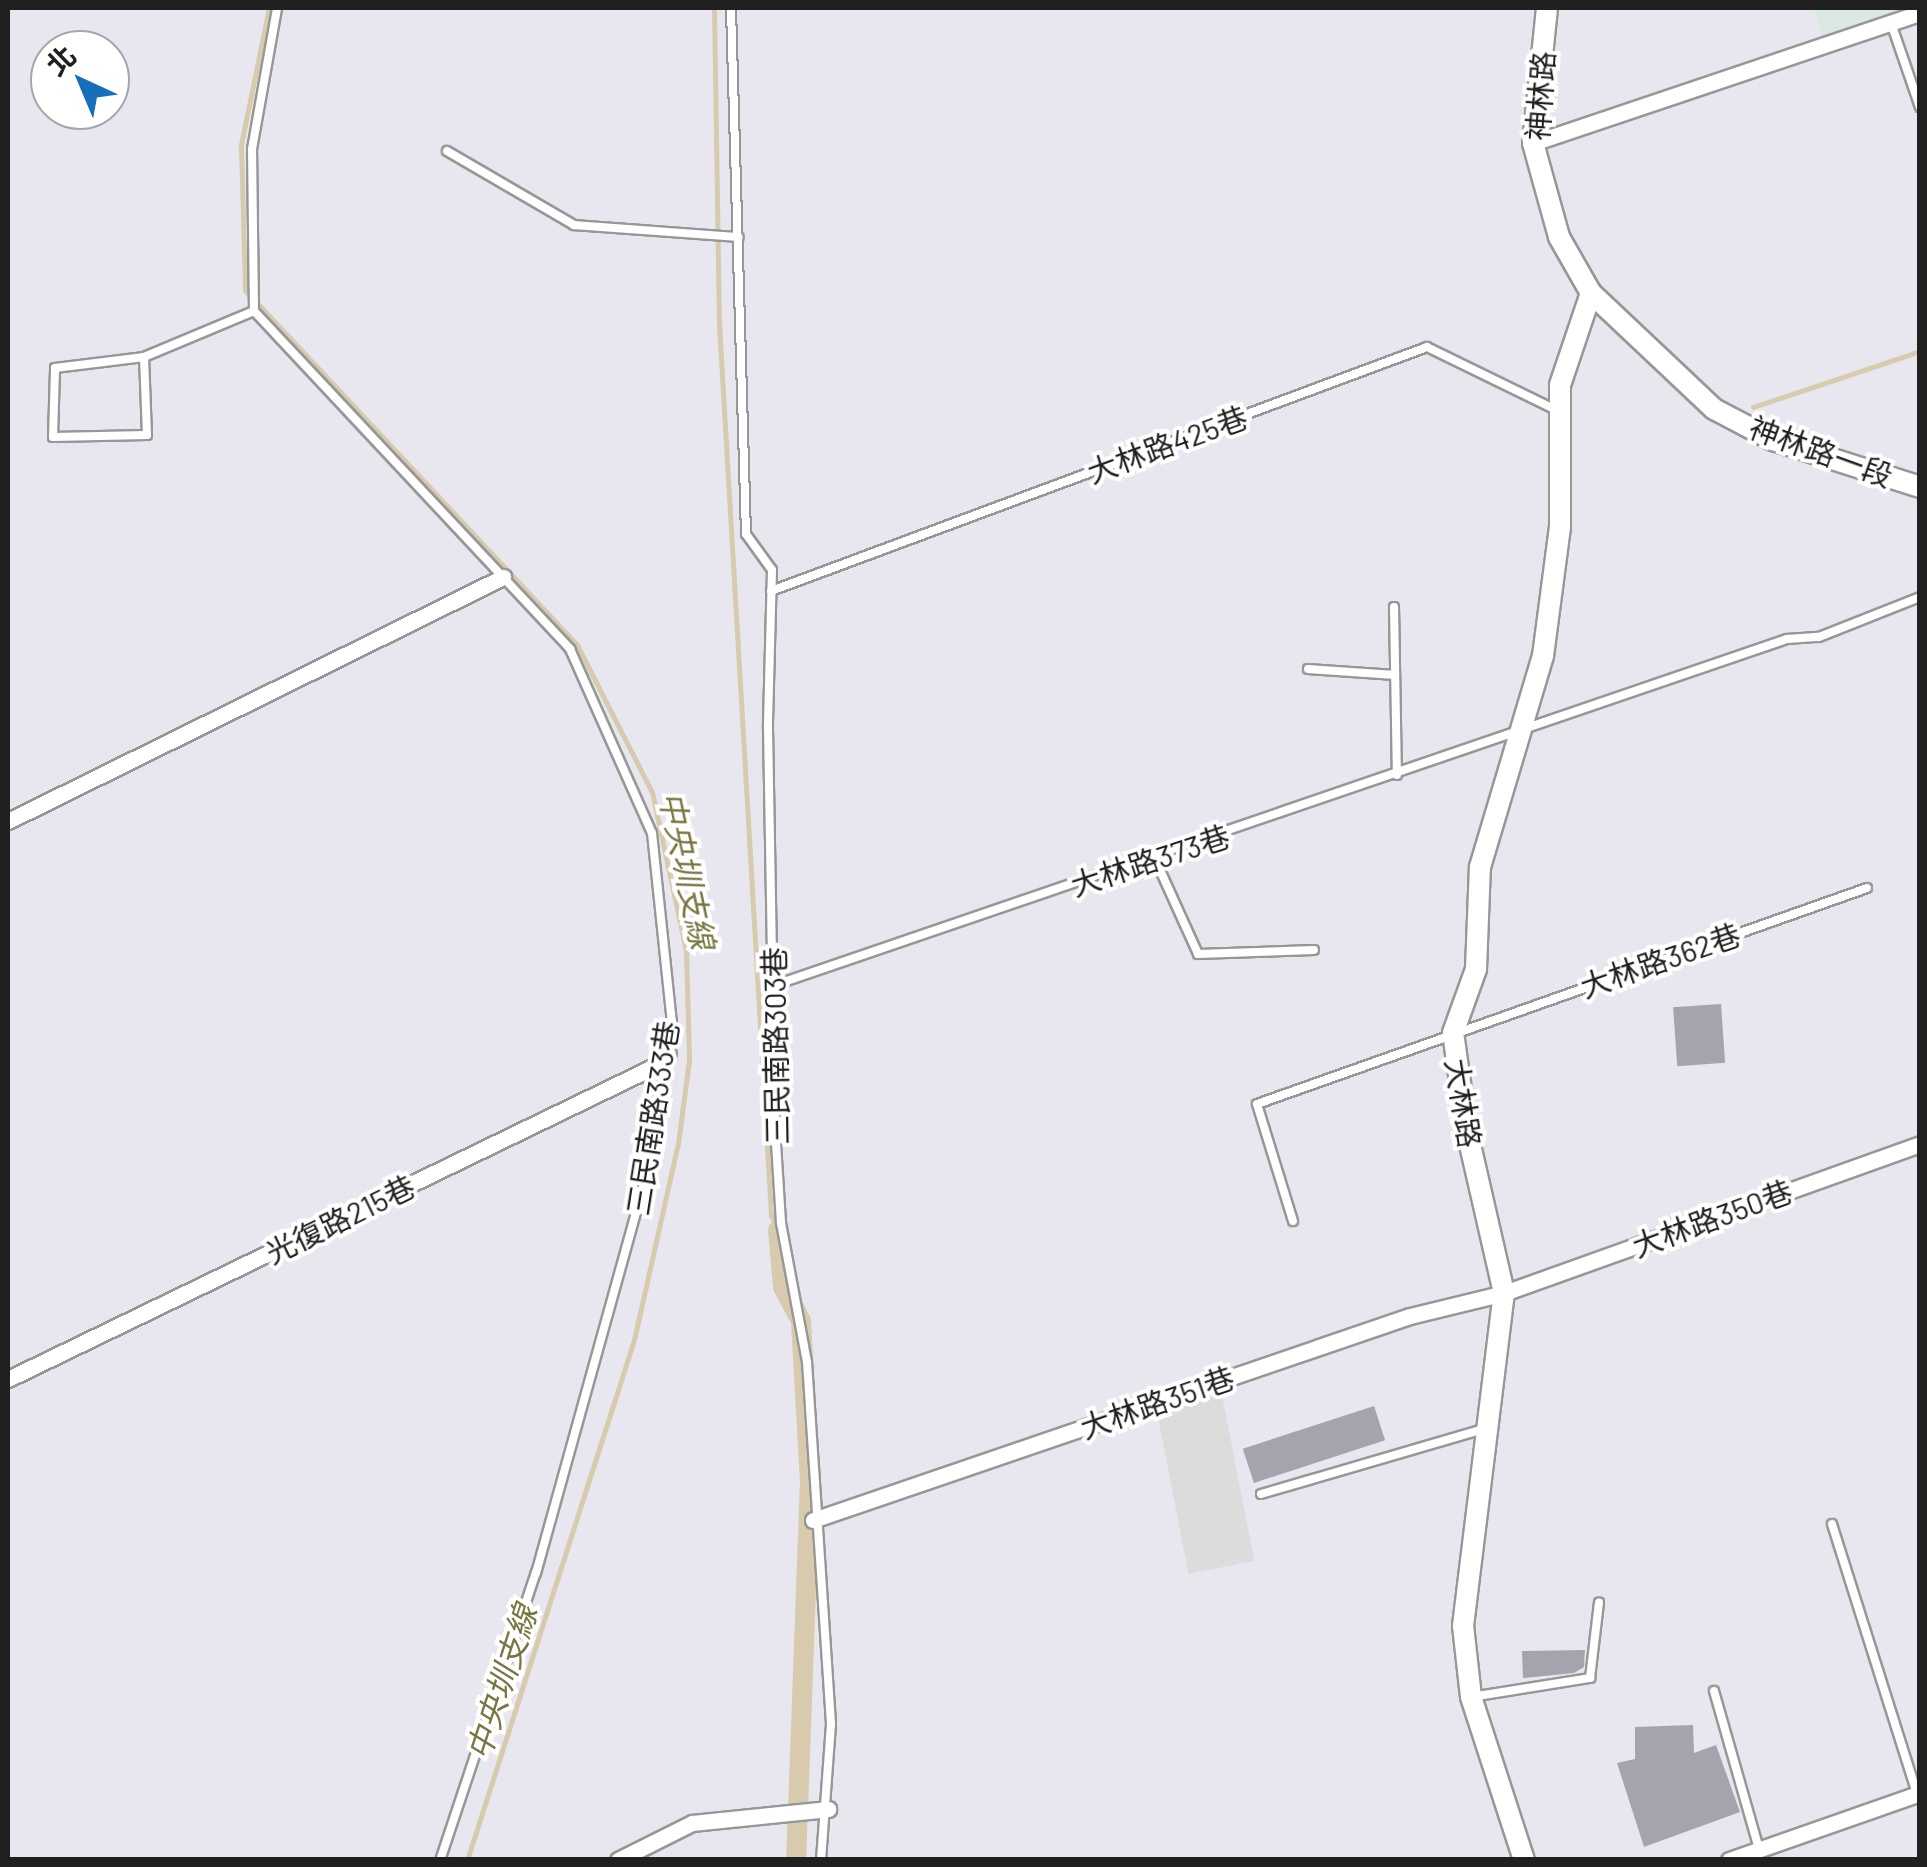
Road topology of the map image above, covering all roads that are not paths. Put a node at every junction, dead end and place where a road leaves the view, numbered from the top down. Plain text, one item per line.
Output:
1 (277, 8) edge
2 (732, 8) edge
3 (1547, 8) edge
4 (1920, 13) edge
5 (1891, 23) junction
6 (1920, 107) edge
7 (1533, 143) junction
8 (447, 151) dead end
9 (739, 237) junction
10 (1592, 293) junction
11 (254, 311) junction
12 (144, 356) junction
13 (1558, 411) junction
14 (1920, 488) edge
15 (503, 577) junction
16 (771, 591) junction
17 (1920, 597) edge
18 (1394, 607) dead end
19 (1308, 670) dead end
20 (1395, 674) junction
21 (1523, 730) junction
22 (1397, 775) junction
23 (8, 821) edge
24 (1155, 859) junction
25 (1867, 888) dead end
26 (1314, 950) dead end
27 (775, 985) junction
28 (1453, 1033) junction
29 (668, 1053) junction
30 (1920, 1144) edge
31 (1293, 1221) dead end
32 (1504, 1293) junction
33 (8, 1379) edge
34 (1487, 1428) junction
35 (1261, 1494) dead end
36 (813, 1520) junction
37 (1832, 1524) dead end
38 (1598, 1603) dead end
39 (1714, 1691) dead end
40 (1471, 1697) junction
41 (1918, 1794) edge
42 (827, 1810) junction
43 (1760, 1849) junction
44 (440, 1860) edge
45 (618, 1860) edge
46 (820, 1860) edge
47 (1524, 1860) edge
48 (1730, 1860) edge

1 - 11 lane
2 - 9 lane, 三民南路303巷
3 - 7 street, 神林路
4 - 5 street
5 - 6 lane
5 - 7 street
7 - 10 street, 神林路
8 - 9 lane
9 - 16 lane, 三民南路303巷
10 - 13 street, 大林路
10 - 14 street, 神林路一段
11 - 12 lane
11 - 15 lane, 三民南路333巷
12 - 12 lane
13 - 16 lane, 大林路425巷
13 - 21 street, 大林路
15 - 23 street
15 - 29 lane, 三民南路333巷
16 - 27 lane, 三民南路303巷
17 - 21 lane, 大林路373巷
18 - 20 lane
19 - 20 lane
20 - 22 lane
21 - 22 lane, 大林路373巷
21 - 28 street, 大林路
22 - 24 lane, 大林路373巷
24 - 26 lane
24 - 27 lane, 大林路373巷
25 - 28 lane, 大林路362巷
27 - 36 lane, 三民南路303巷
28 - 31 lane, 大林路362巷
28 - 32 street, 大林路
29 - 33 street, 光復路215巷
29 - 44 lane, 三民南路333巷
30 - 32 street, 大林路350巷
32 - 34 street, 大林路
32 - 36 street, 大林路351巷
34 - 35 lane
34 - 40 street, 大林路
36 - 42 lane, 三民南路303巷
37 - 41 lane
38 - 40 lane
39 - 43 lane
40 - 47 street, 大林路
41 - 43 street
42 - 45 street
42 - 46 lane, 三民南路303巷
43 - 48 street

